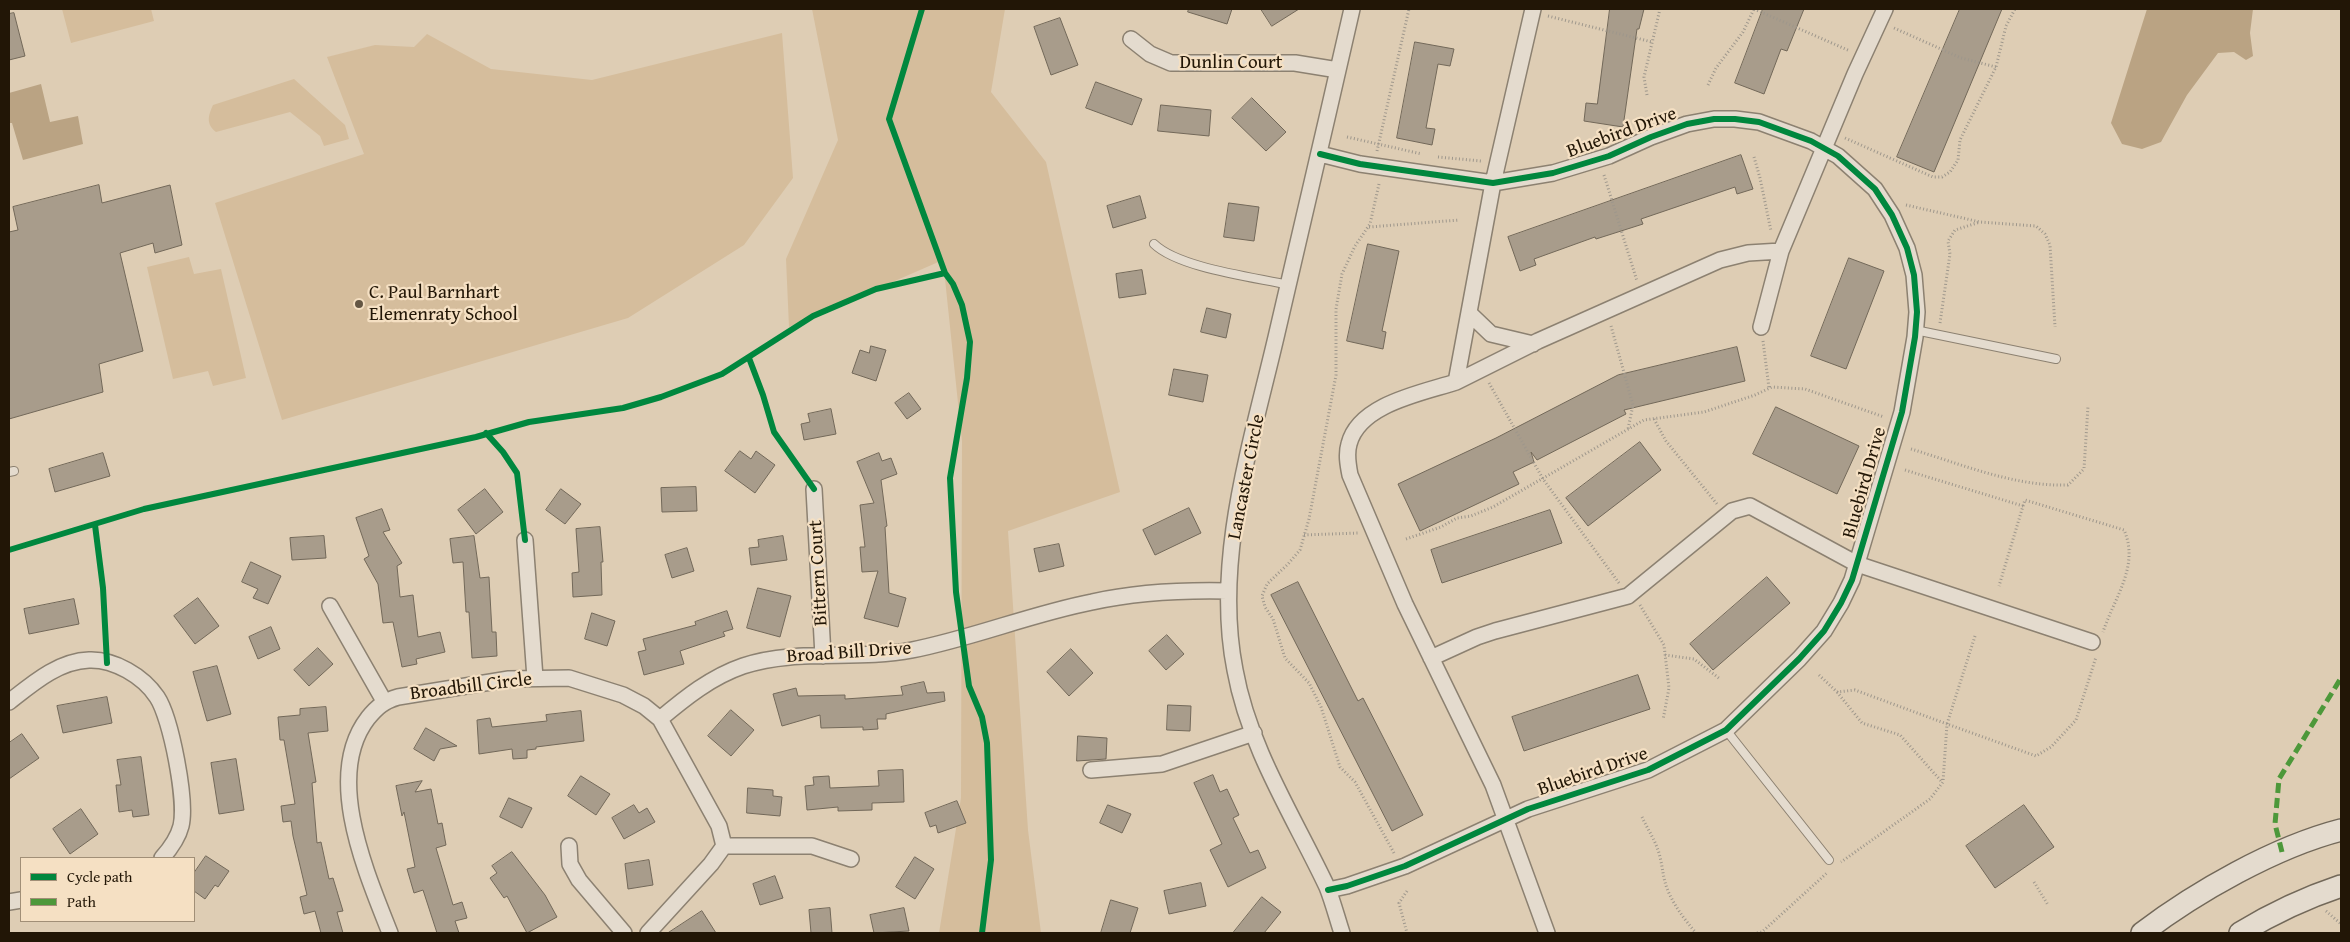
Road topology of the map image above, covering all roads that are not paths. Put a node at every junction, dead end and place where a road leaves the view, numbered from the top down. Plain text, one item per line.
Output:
1 (1352, 9) edge
2 (1533, 11) edge
3 (1882, 15) edge
4 (1131, 39) dead end
5 (1338, 70) junction
6 (1824, 148) junction
7 (1320, 154) junction
8 (1493, 183) junction
9 (1154, 244) dead end
10 (1778, 251) junction
11 (1289, 285) junction
12 (1469, 312) junction
13 (1761, 327) road end
14 (1915, 330) junction
15 (1533, 344) junction
16 (2056, 359) dead end
17 (1456, 382) junction
18 (814, 489) dead end
19 (525, 540) dead end
20 (1857, 564) junction
21 (1228, 591) junction
22 (330, 606) dead end
23 (2092, 642) dead end
24 (823, 656) junction
25 (1431, 658) junction
26 (535, 678) junction
27 (384, 701) junction
28 (9, 702) edge
29 (660, 719) junction
30 (1726, 730) junction
31 (1254, 733) junction
32 (1091, 770) dead end
33 (1506, 818) junction
34 (2341, 830) edge
35 (569, 846) dead end
36 (724, 846) junction
37 (163, 857) edge
38 (851, 859) dead end
39 (1829, 860) dead end
40 (2341, 886) edge
41 (1328, 890) junction
42 (390, 933) edge
43 (624, 933) edge
44 (648, 933) edge
45 (1342, 933) edge
46 (1548, 933) edge
47 (2142, 933) edge
48 (2240, 933) edge

1 - 5 street, Lancaster Circle
2 - 8 street
3 - 6 street
4 - 5 street, Dunlin Court
5 - 7 street, Lancaster Circle
6 - 8 street, Bluebird Drive
6 - 10 street
6 - 14 street, Bluebird Drive
7 - 8 street, Bluebird Drive
7 - 11 street, Lancaster Circle
8 - 12 street
9 - 11 lane
10 - 13 street
10 - 15 street
11 - 21 street, Lancaster Circle
12 - 15 street
12 - 17 street
14 - 16 lane
14 - 20 street, Bluebird Drive
15 - 17 street
17 - 25 street
18 - 24 street, Bittern Court
19 - 26 street
20 - 23 street
20 - 25 street
20 - 30 street, Bluebird Drive
21 - 24 street, Broad Bill Drive
21 - 31 street, Lancaster Circle
22 - 27 street
24 - 29 street, Broad Bill Drive
25 - 33 street
26 - 27 street, Broadbill Circle
26 - 29 street, Broadbill Circle
27 - 42 street, Broadbill Circle
28 - 37 street
29 - 36 street, Broadbill Circle
30 - 33 street, Bluebird Drive
30 - 39 lane
31 - 32 street
31 - 41 street, Lancaster Circle
33 - 41 street, Bluebird Drive
33 - 46 street
34 - 47 main road
35 - 43 street
36 - 38 street
36 - 44 street
40 - 48 main road
41 - 45 street, Lancaster Circle

